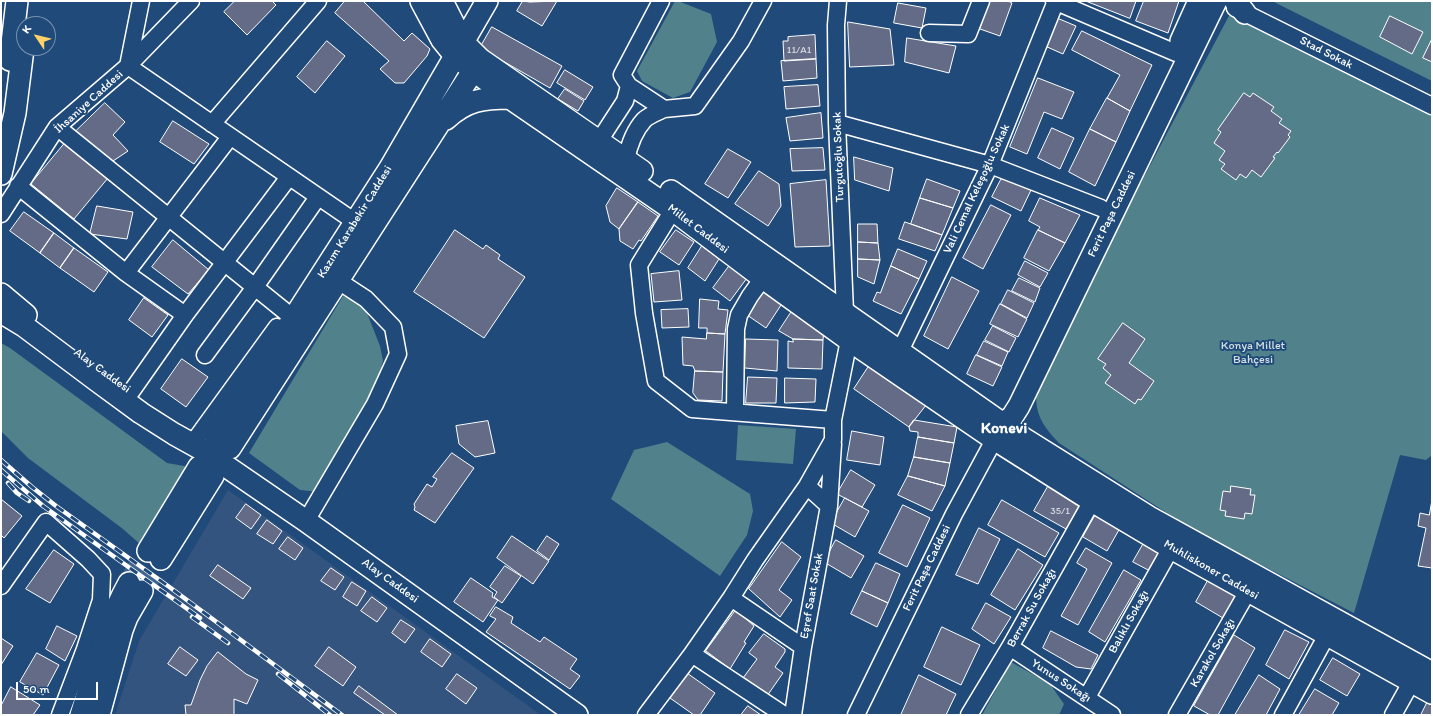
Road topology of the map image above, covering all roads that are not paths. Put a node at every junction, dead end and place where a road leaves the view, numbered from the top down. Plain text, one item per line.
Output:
1 (16, 1) edge
2 (29, 1) edge
3 (141, 1) edge
4 (191, 1) edge
5 (318, 1) edge
6 (421, 1) edge
7 (442, 1) edge
8 (487, 1) edge
9 (661, 1) edge
10 (763, 1) edge
11 (838, 1) edge
12 (981, 1) edge
13 (1055, 1) edge
14 (1199, 1) edge
15 (1216, 1) edge
16 (1221, 1) edge
17 (1240, 7) edge
18 (27, 16) edge
19 (929, 33) dead end
20 (459, 49) junction
21 (1176, 53) junction
22 (22, 56) edge
23 (1, 60) edge
24 (476, 65) junction
25 (128, 66) junction
26 (629, 86) junction
27 (510, 98) junction
28 (1432, 106) edge
29 (664, 109) junction
30 (837, 123) junction
31 (212, 124) junction
32 (57, 127) junction
33 (1, 129) edge
34 (430, 136) junction
35 (230, 137) junction
36 (599, 141) junction
37 (626, 160) junction
38 (990, 165) junction
39 (390, 168) junction
40 (1, 174) edge
41 (289, 177) junction
42 (18, 186) junction
43 (318, 197) junction
44 (1101, 208) junction
45 (674, 210) junction
46 (1, 214) edge
47 (169, 217) junction
48 (348, 217) junction
49 (225, 263) junction
50 (126, 273) junction
51 (763, 278) junction
52 (337, 280) junction
53 (255, 287) junction
54 (1, 294) edge
55 (1, 312) edge
56 (845, 312) junction
57 (287, 313) junction
58 (185, 315) junction
59 (1, 326) edge
60 (849, 340) junction
61 (900, 351) junction
62 (205, 354) dead end
63 (131, 392) junction
64 (735, 412) junction
65 (833, 420) junction
66 (999, 431) junction
67 (833, 440) junction
68 (209, 453) junction
69 (807, 486) junction
70 (1092, 501) junction
71 (829, 506) junction
72 (306, 521) junction
73 (1171, 548) junction
74 (154, 555) tunnel mouth
75 (1, 586) edge
76 (1248, 591) junction
77 (731, 598) junction
78 (1327, 635) junction
79 (1010, 647) junction
80 (803, 648) junction
81 (692, 654) junction
82 (1432, 673) edge
83 (1412, 681) junction
84 (1432, 693) edge
85 (1087, 697) junction
86 (60, 715) edge
87 (81, 715) edge
88 (99, 715) edge
89 (577, 715) edge
90 (646, 715) edge
91 (784, 715) edge
92 (793, 715) edge
93 (856, 715) edge
94 (969, 715) edge
95 (1112, 715) edge
96 (1177, 715) edge
97 (1283, 715) edge
98 (1393, 715) edge

1 - 23 main road
1 - 33 main road
2 - 18 main road
3 - 25 street
4 - 25 street, İhsaniye Caddesi
5 - 31 street
6 - 20 main road, Millet Caddesi
7 - 20 main road, Millet Caddesi
8 - 20 main road, Kazım Karabekir Caddesi
9 - 26 street
10 - 29 street
11 - 30 street, Turgutoğlu Sokak
12 - 19 street
13 - 21 street
13 - 38 street, Vali Cemal Keleşoğlu Sokak
14 - 21 main road, Ferit Paşa Caddesi
15 - 66 main road, Ferit Paşa Caddesi
16 - 17 street, Stad Sokak
17 - 28 street, Stad Sokak
20 - 24 main road, Millet Caddesi
20 - 39 main road, Kazım Karabekir Caddesi
21 - 44 main road, Ferit Paşa Caddesi
22 - 40 main road
24 - 27 main road, Millet Caddesi
24 - 34 main road, Kazım Karabekir Caddesi
24 - 36 main road, Millet Caddesi
25 - 31 street
25 - 32 street, İhsaniye Caddesi
26 - 29 street
26 - 36 street
27 - 34 main road
27 - 45 main road, Millet Caddesi
29 - 37 street
30 - 38 street
30 - 56 street, Turgutoğlu Sokak
31 - 35 street
32 - 42 street, İhsaniye Caddesi
32 - 47 street
34 - 52 main road, Kazım Karabekir Caddesi
35 - 41 street
35 - 47 street
36 - 37 main road, Millet Caddesi
37 - 56 main road, Millet Caddesi
38 - 44 street
38 - 61 street, Vali Cemal Keleşoğlu Sokak
39 - 48 street
39 - 68 main road, Kazım Karabekir Caddesi
41 - 43 street
41 - 49 street
42 - 46 street, İhsaniye Caddesi
42 - 50 street
43 - 48 street
43 - 53 street
44 - 66 main road, Ferit Paşa Caddesi
45 - 51 main road, Millet Caddesi
45 - 64 street
47 - 49 street
47 - 50 street
48 - 57 street
49 - 53 street
49 - 58 street
50 - 58 street
51 - 60 main road, Millet Caddesi
51 - 64 street
52 - 68 main road, Kazım Karabekir Caddesi
52 - 72 street
53 - 57 street
53 - 62 street
54 - 63 main road, Alay Caddesi
55 - 68 main road, Alay Caddesi
56 - 61 main road, Millet Caddesi
57 - 68 street
58 - 63 street
59 - 68 main road
60 - 65 street, Eşref Saat Sokak
60 - 66 main road, Millet Caddesi
61 - 66 main road, Millet Caddesi
63 - 68 main road, Alay Caddesi
64 - 65 street
65 - 67 street, Eşref Saat Sokak
66 - 70 main road, Muhliskoner Caddesi
66 - 82 main road, Muhliskoner Caddesi
66 - 93 street, Ferit Paşa Caddesi
67 - 69 street
67 - 71 street, Eşref Saat Sokak
68 - 72 main road, Alay Caddesi
68 - 74 main road
69 - 71 street
69 - 77 street
70 - 73 main road, Muhliskoner Caddesi
70 - 79 street, Berrak Su Sokağı
71 - 80 street, Eşref Saat Sokak
72 - 89 main road, Alay Caddesi
73 - 76 main road, Muhliskoner Caddesi
73 - 85 street, Balıklı Sokağı
75 - 86 street
76 - 78 main road, Muhliskoner Caddesi
76 - 96 street, Karakol Sokağı
77 - 80 street
77 - 81 street
78 - 83 main road, Muhliskoner Caddesi
78 - 97 street
79 - 85 street, Yunus Sokağı
79 - 94 street, Berrak Su Sokağı
80 - 92 street, Eşref Saat Sokak
81 - 90 street
81 - 91 street
83 - 84 main road, Muhliskoner Caddesi
83 - 98 street
85 - 95 street, Yunus Sokağı
87 - 88 main road

